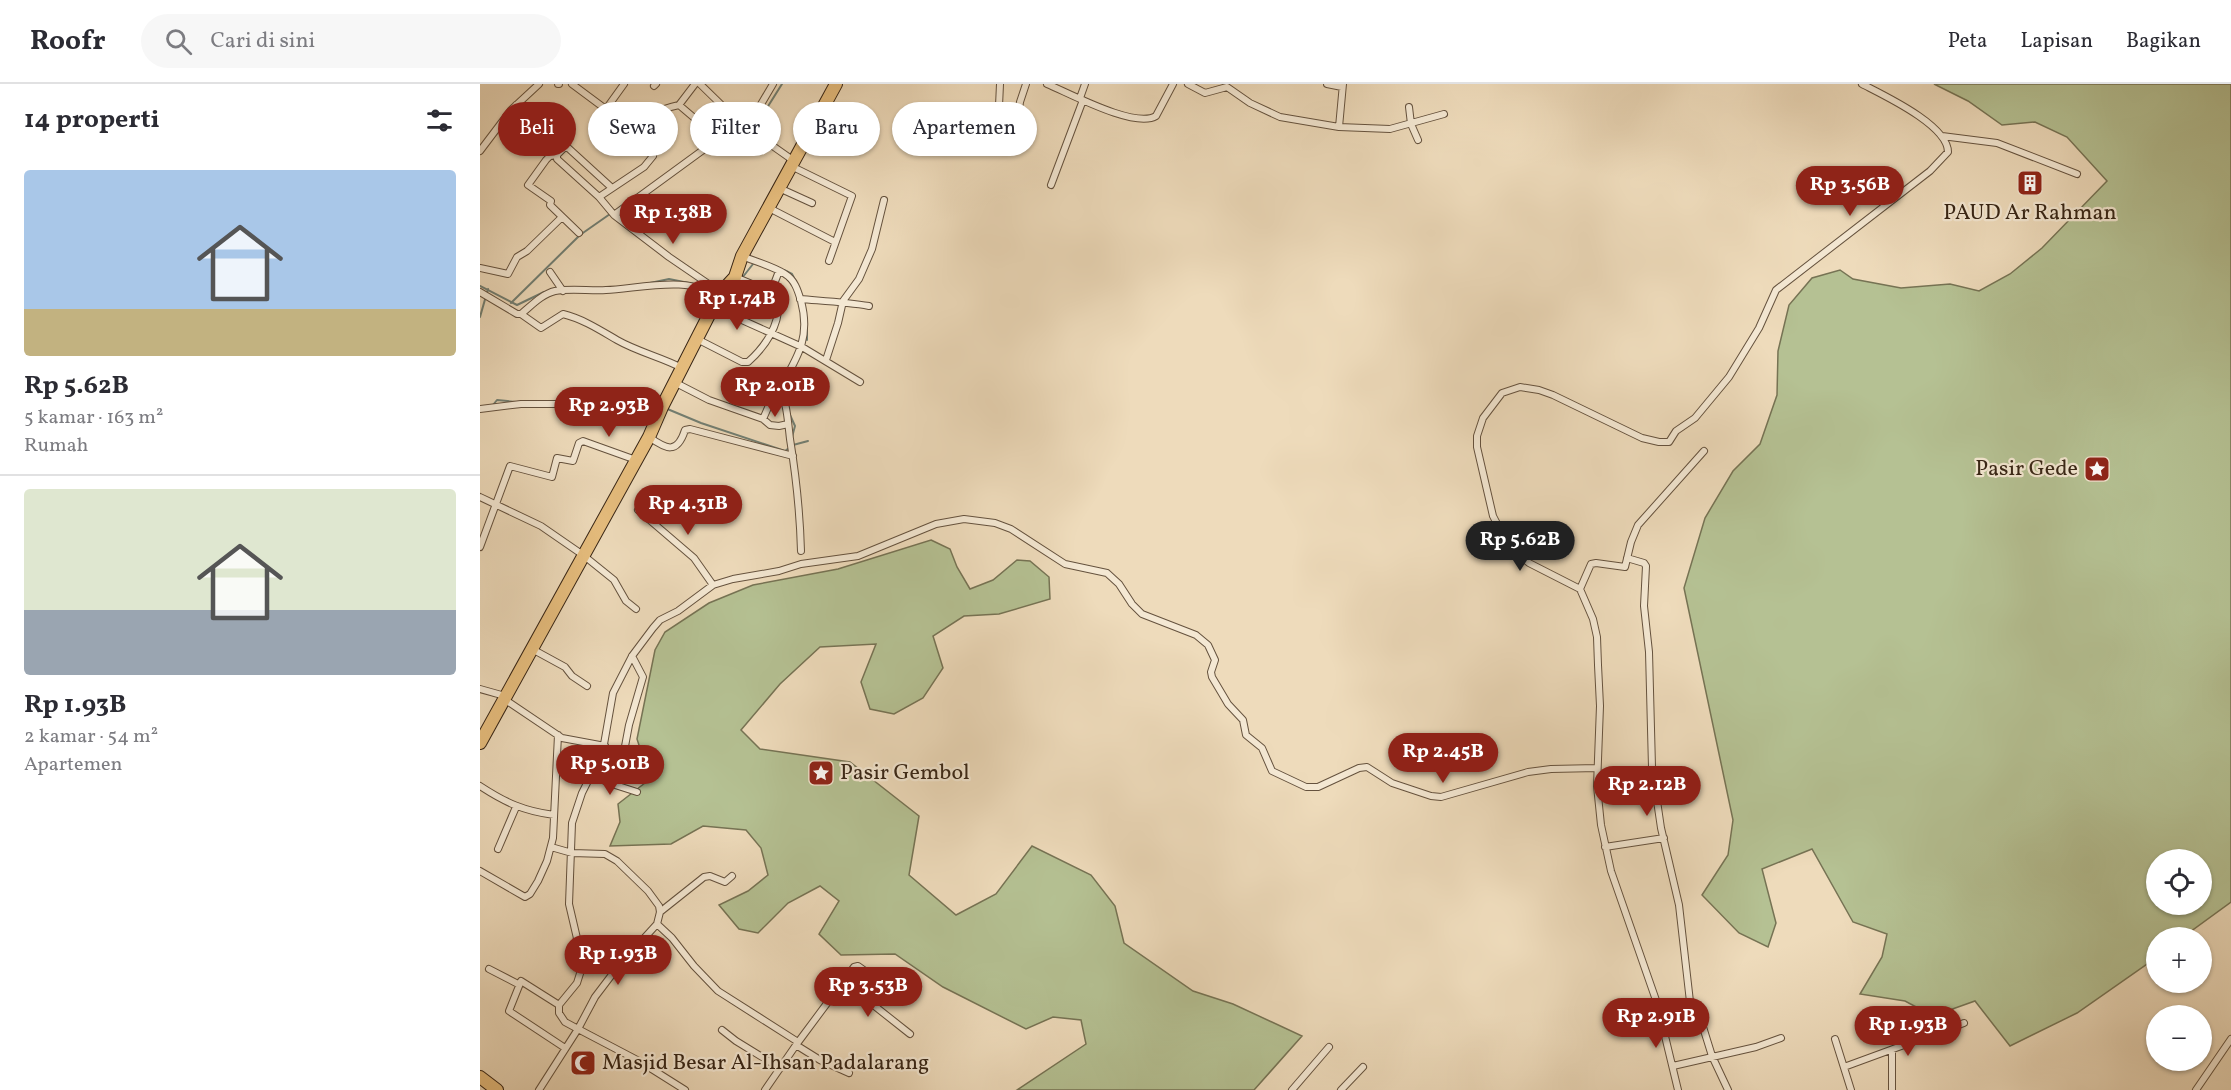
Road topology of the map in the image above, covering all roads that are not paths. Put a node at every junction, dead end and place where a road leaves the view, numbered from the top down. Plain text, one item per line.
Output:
1 (539, 84) edge
2 (572, 84) edge
3 (624, 84) edge
4 (695, 84) edge
5 (700, 84) edge
6 (773, 84) edge
7 (836, 84) edge
8 (1000, 84) edge
9 (1026, 84) edge
10 (1047, 84) edge
11 (1085, 84) edge
12 (1173, 84) edge
13 (1188, 84) edge
14 (1327, 84) edge
15 (1862, 84) edge
16 (1225, 85) edge
17 (1342, 85) edge
18 (1081, 99) junction
19 (519, 102) edge
20 (596, 102) edge
21 (611, 102) edge
22 (718, 102) edge
23 (762, 102) edge
24 (999, 102) edge
25 (1020, 102) edge
26 (679, 105) joint
27 (1409, 107) dead end
28 (690, 114) edge
29 (1444, 114) dead end
30 (1411, 124) junction
31 (1339, 126) junction
32 (498, 128) edge
33 (1942, 136) junction
34 (1418, 140) dead end
35 (480, 150) edge
36 (781, 153) edge
37 (576, 155) edge
38 (690, 155) edge
39 (550, 156) edge
40 (557, 156) edge
41 (652, 156) edge
42 (793, 163) junction
43 (2077, 174) dead end
44 (1051, 185) dead end
45 (612, 189) junction
46 (780, 189) junction
47 (599, 197) junction
48 (884, 200) dead end
49 (812, 203) dead end
50 (769, 208) junction
51 (612, 213) junction
52 (562, 217) junction
53 (579, 232) dead end
54 (835, 242) junction
55 (742, 256) junction
56 (828, 261) dead end
57 (480, 267) edge
58 (779, 271) junction
59 (549, 272) dead end
60 (480, 275) edge
61 (735, 277) junction
62 (563, 291) junction
63 (481, 292) edge
64 (771, 292) junction
65 (719, 297) junction
66 (800, 299) junction
67 (843, 301) junction
68 (869, 306) dead end
69 (521, 314) junction
70 (770, 333) junction
71 (697, 339) junction
72 (802, 347) junction
73 (826, 360) junction
74 (682, 369) junction
75 (860, 381) dead end
76 (674, 382) junction
77 (780, 388) junction
78 (480, 408) edge
79 (660, 411) junction
80 (763, 419) junction
81 (788, 424) junction
82 (649, 437) junction
83 (1704, 451) dead end
84 (793, 455) junction
85 (636, 460) junction
86 (480, 497) edge
87 (496, 504) junction
88 (638, 510) dead end
89 (480, 547) edge
90 (801, 551) dead end
91 (583, 555) junction
92 (1627, 558) junction
93 (713, 585) junction
94 (1580, 589) junction
95 (636, 609) dead end
96 (532, 649) junction
97 (632, 656) junction
98 (587, 686) dead end
99 (480, 689) edge
100 (505, 697) junction
101 (558, 735) junction
102 (480, 743) edge
103 (605, 746) junction
104 (1597, 768) junction
105 (592, 775) junction
106 (612, 784) junction
107 (480, 786) edge
108 (637, 792) dead end
109 (516, 807) junction
110 (554, 815) junction
111 (1664, 837) junction
112 (551, 847) junction
113 (1605, 847) junction
114 (498, 849) dead end
115 (572, 853) junction
116 (480, 871) edge
117 (732, 876) dead end
118 (660, 912) junction
119 (657, 924) junction
120 (489, 969) dead end
121 (843, 981) junction
122 (518, 984) junction
123 (886, 986) dead end
124 (559, 1005) junction
125 (1964, 1023) dead end
126 (578, 1029) junction
127 (722, 1030) dead end
128 (910, 1034) dead end
129 (1781, 1038) dead end
130 (1835, 1039) dead end
131 (2231, 1039) edge
132 (797, 1043) junction
133 (1329, 1047) dead end
134 (565, 1048) junction
135 (1892, 1050) junction
136 (1712, 1056) junction
137 (1673, 1066) junction
138 (1363, 1067) dead end
139 (1844, 1067) junction
140 (780, 1068) junction
141 (849, 1073) dead end
142 (480, 1077) edge
143 (497, 1090) edge
144 (539, 1090) edge
145 (685, 1090) edge
146 (765, 1090) edge
147 (1292, 1090) edge
148 (1341, 1090) edge
149 (1678, 1090) edge
150 (1728, 1090) edge
151 (1851, 1090) edge
152 (1892, 1090) edge
153 (2196, 1090) edge

1 - 19 street
2 - 20 street
3 - 21 street
4 - 26 street
5 - 22 street
6 - 23 street
7 - 42 highway
8 - 24 street
9 - 25 street
10 - 18 street
11 - 18 street
12 - 18 street
13 - 16 street
14 - 17 street
15 - 33 street
16 - 31 street
17 - 31 street
18 - 44 street
26 - 28 street
27 - 30 street
29 - 30 street
30 - 31 street
30 - 34 street
32 - 35 street
33 - 43 street
33 - 94 street
36 - 42 street
37 - 45 street
38 - 51 street
39 - 52 street
40 - 47 street
41 - 45 street
42 - 46 highway
42 - 54 street
45 - 47 street
46 - 49 street
46 - 50 highway
47 - 51 street
48 - 67 street
50 - 54 street
50 - 55 highway
51 - 65 street
52 - 53 street
52 - 57 street
54 - 56 street
55 - 58 street
55 - 61 highway
57 - 60 street
58 - 64 street
58 - 66 street
59 - 62 street
61 - 64 street
61 - 65 highway
62 - 65 street
62 - 69 street
63 - 69 street
64 - 70 street
65 - 70 street
65 - 71 highway
66 - 67 street
66 - 72 street
67 - 68 street
67 - 73 street
69 - 74 street
70 - 71 street
70 - 72 street
71 - 74 highway
72 - 73 street
72 - 77 street
73 - 75 street
74 - 76 highway
76 - 79 highway
76 - 80 street
77 - 80 street
77 - 81 street
78 - 79 street
79 - 82 highway
80 - 81 street
81 - 84 street
82 - 84 street
82 - 85 highway
83 - 92 street
84 - 90 street
85 - 87 street
85 - 91 highway
86 - 87 street
87 - 89 street
87 - 91 street
88 - 93 street
91 - 95 street
91 - 96 highway
92 - 94 street
92 - 111 street
93 - 97 street
93 - 104 street
94 - 104 street
96 - 98 street
96 - 100 highway
97 - 103 street
97 - 106 street
99 - 100 street
100 - 101 street
100 - 102 highway
101 - 103 street
101 - 110 street
103 - 105 street
104 - 113 street
105 - 106 street
105 - 115 street
106 - 108 street
107 - 109 street
109 - 110 street
109 - 114 street
110 - 112 street
111 - 113 street
111 - 136 street
112 - 115 street
112 - 116 street
113 - 137 street
115 - 118 street
115 - 124 street
117 - 118 street
118 - 119 street
119 - 126 street
119 - 132 street
120 - 122 street
121 - 123 street
121 - 128 street
121 - 132 street
122 - 124 street
122 - 134 street
124 - 126 street
125 - 135 street
126 - 134 street
126 - 145 street
127 - 140 street
129 - 136 street
130 - 139 street
131 - 153 street
132 - 140 street
132 - 141 street
133 - 147 street
134 - 144 street
135 - 139 street
135 - 152 street
136 - 137 street
136 - 150 street
137 - 149 street
138 - 148 street
139 - 151 street
140 - 146 street
142 - 143 highway

